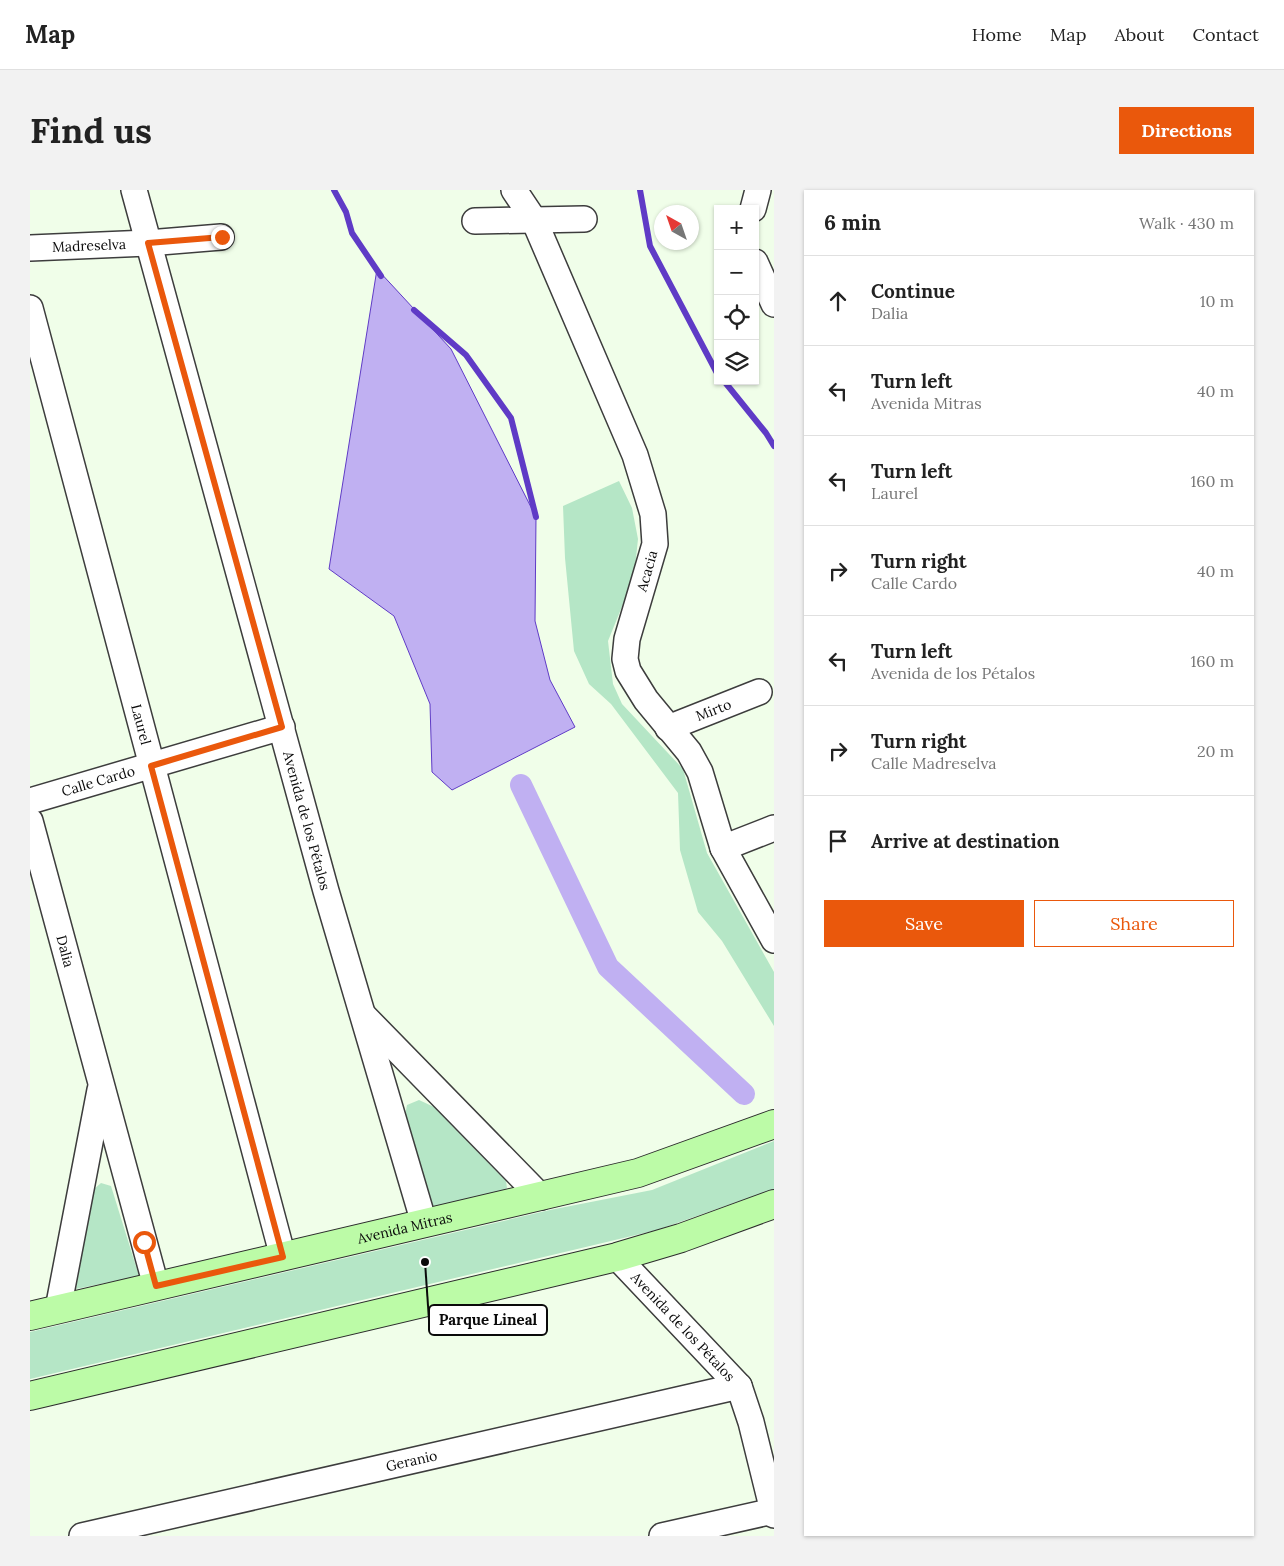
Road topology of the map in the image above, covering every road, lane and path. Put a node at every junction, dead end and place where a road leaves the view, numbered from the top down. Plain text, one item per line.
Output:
1 (134, 190) edge
2 (514, 190) edge
3 (758, 190) edge
4 (754, 205) edge
5 (584, 219) dead end
6 (534, 220) junction
7 (475, 221) dead end
8 (222, 237) dead end
9 (148, 243) junction
10 (30, 248) edge
11 (759, 271) edge
12 (774, 304) edge
13 (30, 308) edge
14 (758, 692) dead end
15 (282, 727) junction
16 (668, 728) junction
17 (151, 766) junction
18 (30, 801) edge
19 (30, 821) edge
20 (774, 828) edge
21 (723, 848) junction
22 (774, 940) edge
23 (363, 1015) junction
24 (101, 1082) junction
25 (774, 1124) edge
26 (541, 1197) junction
27 (774, 1204) edge
28 (424, 1223) junction
29 (283, 1257) junction
30 (617, 1257) junction
31 (156, 1286) junction
32 (58, 1309) junction
33 (30, 1316) edge
34 (739, 1386) junction
35 (30, 1396) edge
36 (774, 1513) edge
37 (82, 1536) edge
38 (662, 1536) edge

1 - 9 street, Avenida de los Pétalos
2 - 6 street, Acacia
3 - 4 street
5 - 6 street
6 - 7 street
6 - 16 street, Acacia
8 - 9 street, Madreselva
9 - 10 street, Madreselva
9 - 15 street, Avenida de los Pétalos
11 - 12 street
13 - 17 street, Laurel
14 - 16 street, Mirto
15 - 17 street, Calle Cardo
15 - 23 street, Avenida de los Pétalos
16 - 21 street, Acacia
17 - 18 street, Calle Cardo
17 - 29 street, Laurel
19 - 24 street, Dalia
20 - 21 street
21 - 22 street, Acacia
23 - 26 street, Avenida de los Pétalos
23 - 28 street, Avenida de los Pétalos
24 - 31 street, Dalia
24 - 32 street, Dalia
25 - 26 street, Avenida Mitras
26 - 28 street, Avenida Mitras
27 - 30 street
28 - 29 street, Avenida Mitras
29 - 31 street, Avenida Mitras
30 - 34 street, Avenida de los Pétalos
30 - 35 street
31 - 32 street, Avenida Mitras
32 - 33 street, Avenida Mitras
34 - 36 street, Avenida de los Pétalos
34 - 37 street, Geranio
36 - 38 street

